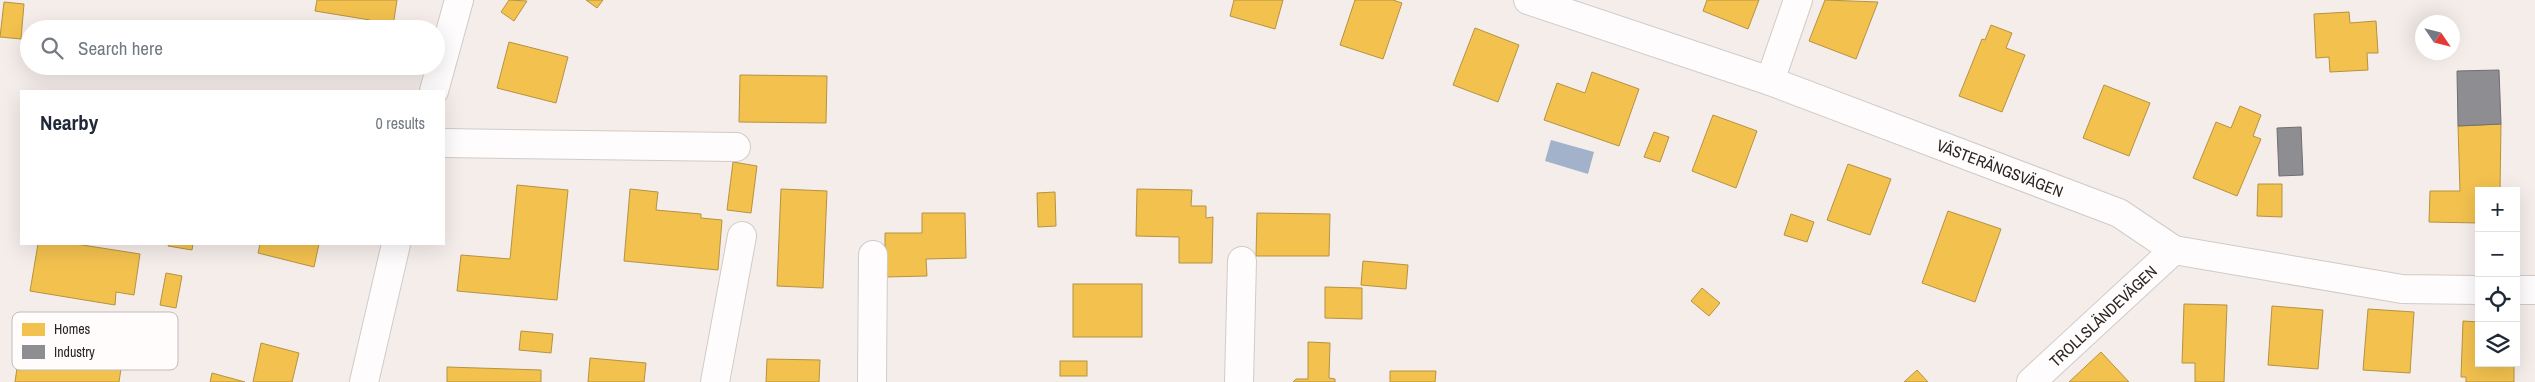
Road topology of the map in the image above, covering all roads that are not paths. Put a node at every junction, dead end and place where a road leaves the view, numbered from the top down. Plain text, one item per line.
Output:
1 (459, 0) edge
2 (1528, 0) edge
3 (1798, 0) edge
4 (445, 51) edge
5 (438, 75) edge
6 (1770, 81) junction
7 (434, 90) edge
8 (445, 142) edge
9 (736, 147) dead end
10 (742, 236) dead end
11 (396, 245) edge
12 (2174, 250) junction
13 (873, 255) dead end
14 (1242, 261) dead end
15 (2475, 290) edge
16 (2520, 290) edge
17 (2535, 290) edge
18 (364, 382) edge
19 (715, 382) edge
20 (872, 382) edge
21 (1238, 382) edge
22 (2032, 382) edge

1 - 4 street
2 - 6 street, VÄSTERÄNGSVÄGEN
3 - 6 street
5 - 7 street
6 - 12 street, VÄSTERÄNGSVÄGEN
8 - 9 street
10 - 19 street
11 - 18 street
12 - 15 street, VÄSTERÄNGSVÄGEN
12 - 22 street, TROLLSLÄNDEVÄGEN
13 - 20 street
14 - 21 street
16 - 17 street

